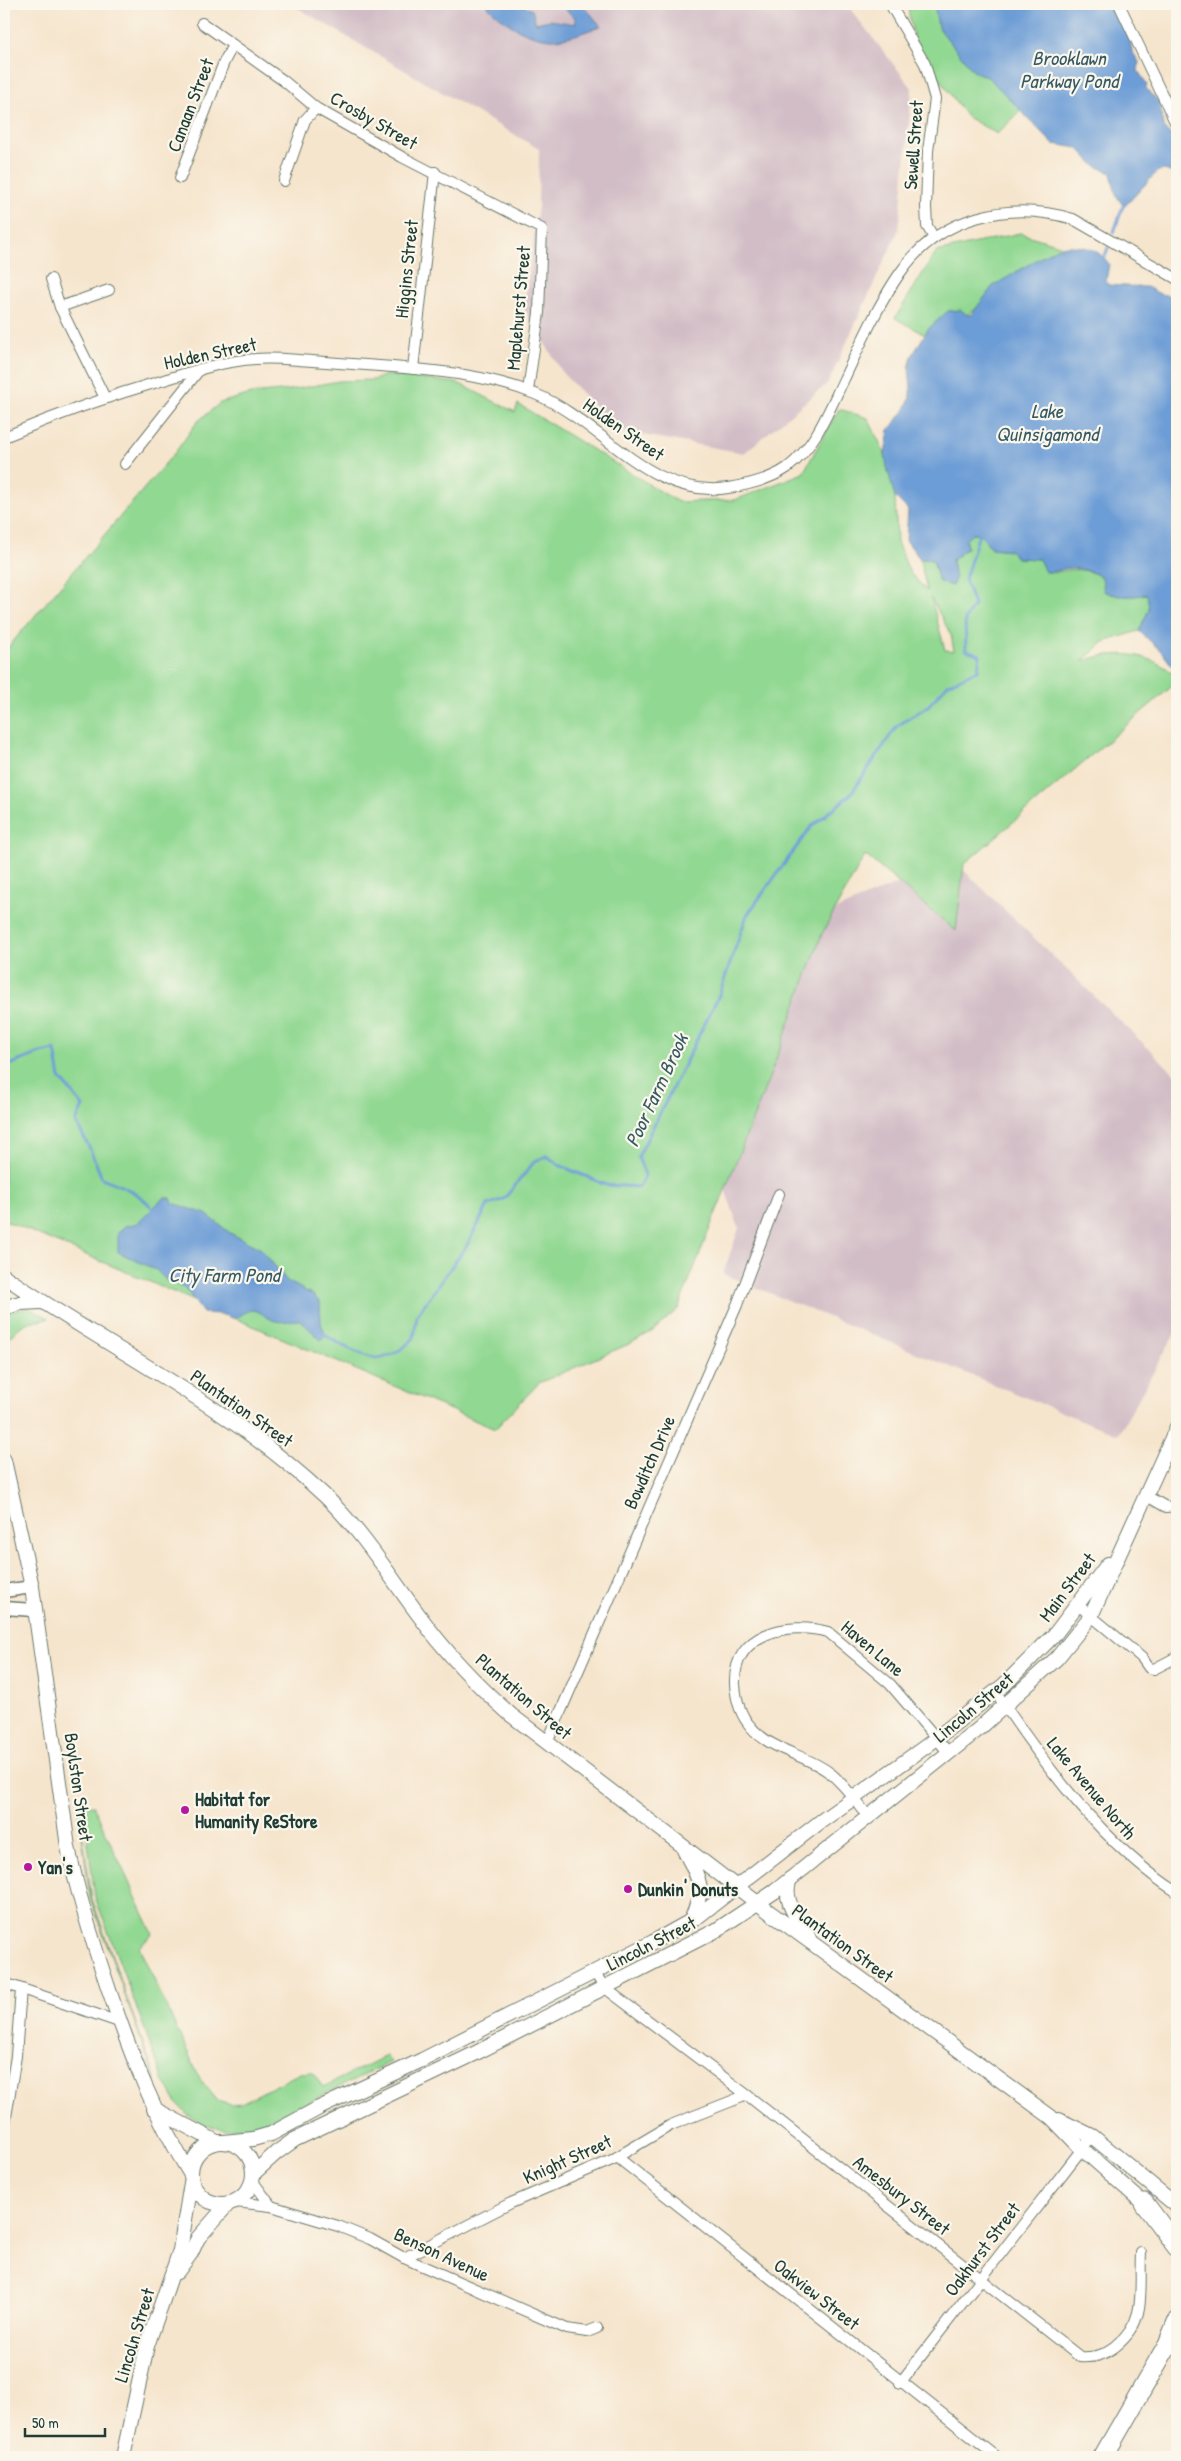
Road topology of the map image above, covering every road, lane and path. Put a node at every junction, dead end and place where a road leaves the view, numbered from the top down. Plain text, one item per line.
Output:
1 (890, 4) edge
2 (1119, 4) edge
3 (202, 23) dead end
4 (234, 45) junction
5 (316, 108) junction
6 (1177, 126) edge
7 (435, 172) junction
8 (180, 178) dead end
9 (284, 181) dead end
10 (542, 229) joint
11 (934, 238) junction
12 (1177, 278) edge
13 (52, 279) dead end
14 (109, 290) dead end
15 (60, 307) junction
16 (200, 369) junction
17 (413, 369) junction
18 (528, 391) junction
19 (106, 398) junction
20 (4, 437) edge
21 (125, 464) dead end
22 (779, 1194) dead end
23 (4, 1276) edge
24 (41, 1302) junction
25 (4, 1308) edge
26 (1177, 1427) edge
27 (4, 1460) edge
28 (1146, 1494) junction
29 (1177, 1506) edge
30 (1127, 1534) junction
31 (32, 1587) junction
32 (4, 1591) edge
33 (1078, 1605) junction
34 (4, 1608) edge
35 (34, 1610) junction
36 (1091, 1616) junction
37 (1177, 1657) edge
38 (1031, 1658) joint
39 (1049, 1666) joint
40 (996, 1691) junction
41 (1006, 1706) junction
42 (936, 1739) junction
43 (547, 1743) junction
44 (948, 1752) junction
45 (853, 1798) junction
46 (868, 1816) junction
47 (681, 1845) junction
48 (790, 1879) junction
49 (737, 1888) junction
50 (1177, 1892) edge
51 (758, 1903) junction
52 (692, 1920) junction
53 (812, 1943) junction
54 (594, 1972) junction
55 (4, 1983) edge
56 (605, 1988) junction
57 (21, 1989) junction
58 (119, 2022) junction
59 (458, 2042) junction
60 (466, 2058) junction
61 (411, 2066) junction
62 (418, 2081) junction
63 (747, 2095) junction
64 (154, 2109) junction
65 (1051, 2117) junction
66 (4, 2129) edge
67 (1092, 2136) junction
68 (220, 2142) junction
69 (1082, 2148) junction
70 (617, 2157) junction
71 (253, 2177) junction
72 (191, 2179) junction
73 (231, 2203) junction
74 (1144, 2203) junction
75 (271, 2206) junction
76 (1177, 2206) edge
77 (1177, 2232) edge
78 (1177, 2247) edge
79 (1141, 2253) dead end
80 (404, 2258) junction
81 (981, 2279) junction
82 (170, 2283) junction
83 (1177, 2322) edge
84 (597, 2328) dead end
85 (1172, 2337) edge
86 (900, 2383) junction
87 (123, 2457) edge
88 (997, 2457) edge
89 (1103, 2457) edge

1 - 11 street, Sewell Street
2 - 6 street
3 - 4 street, Crosby Street
4 - 5 street, Crosby Street
4 - 8 street, Canaan Street
5 - 7 street, Crosby Street
5 - 9 street
7 - 10 street, Crosby Street
7 - 17 street, Higgins Street
10 - 18 street, Maplehurst Street
11 - 12 street, Holden Street
11 - 18 street, Holden Street
13 - 15 street
14 - 15 street
15 - 19 street
16 - 17 street, Holden Street
16 - 19 street, Holden Street
16 - 21 street
17 - 18 street, Holden Street
19 - 20 street, Holden Street
22 - 43 street, Bowditch Drive
23 - 24 main road, Plantation Street
24 - 25 main road
24 - 43 main road, Plantation Street
26 - 28 main road, Main Street
27 - 31 main road, Boylston Street
28 - 29 street
28 - 30 main road, Main Street
30 - 33 main road, Main Street
30 - 36 main road, Main Street
31 - 32 street
31 - 35 main road, Boylston Street
33 - 36 street
33 - 38 main road, Main Street
34 - 35 street
35 - 58 main road, Boylston Street
36 - 37 street
36 - 39 main road, Main Street
38 - 40 main road, Lincoln Street
39 - 41 main road, Lincoln Street
40 - 41 street, Lake Avenue North
40 - 42 main road, Lincoln Street
41 - 44 main road, Lincoln Street
41 - 50 street, Lake Avenue North
42 - 44 street, Haven Lane
42 - 45 main road, Lincoln Street
42 - 45 street, Haven Lane
43 - 47 main road, Plantation Street
44 - 46 main road, Lincoln Street
45 - 46 street, Haven Lane
45 - 49 main road, Lincoln Street
46 - 48 main road, Lincoln Street
47 - 49 main road, Plantation Street
47 - 52 main road
48 - 51 main road, Lincoln Street
48 - 53 main road
49 - 51 main road, Plantation Street
49 - 52 main road, Lincoln Street
51 - 53 main road, Plantation Street
51 - 56 main road, Lincoln Street
52 - 54 main road, Lincoln Street
53 - 65 main road, Plantation Street
54 - 56 street, Amesbury Street
54 - 59 main road, Lincoln Street
55 - 57 street
56 - 60 main road, Lincoln Street
56 - 63 street, Amesbury Street
57 - 58 street
57 - 66 street
58 - 64 main road, Boylston Street
59 - 60 main road
59 - 61 main road, Lincoln Street
60 - 62 main road, Lincoln Street
61 - 62 main road
61 - 68 main road, Lincoln Street
62 - 71 main road, Lincoln Street
63 - 70 street, Knight Street
63 - 81 street, Amesbury Street
64 - 68 main road
64 - 72 main road, Boylston Street
65 - 67 main road, Plantation Street
65 - 69 main road, Plantation Street
67 - 69 street, Oakhurst Street
67 - 76 main road, Plantation Street
68 - 71 main road
68 - 72 main road
69 - 74 main road, Plantation Street
69 - 81 street, Oakhurst Street
70 - 80 street, Knight Street
70 - 86 street, Oakview Street
71 - 73 main road
71 - 75 street
72 - 73 main road
72 - 82 main road, Lincoln Street
73 - 75 street, Benson Avenue
73 - 82 main road, Lincoln Street
74 - 77 main road, Plantation Street
74 - 78 highway
75 - 80 street, Benson Avenue
79 - 81 street, Amesbury Street
80 - 84 street, Benson Avenue
81 - 86 street, Oakhurst Street
82 - 87 main road, Lincoln Street
83 - 85 highway
85 - 89 highway
86 - 88 street, Oakview Street

